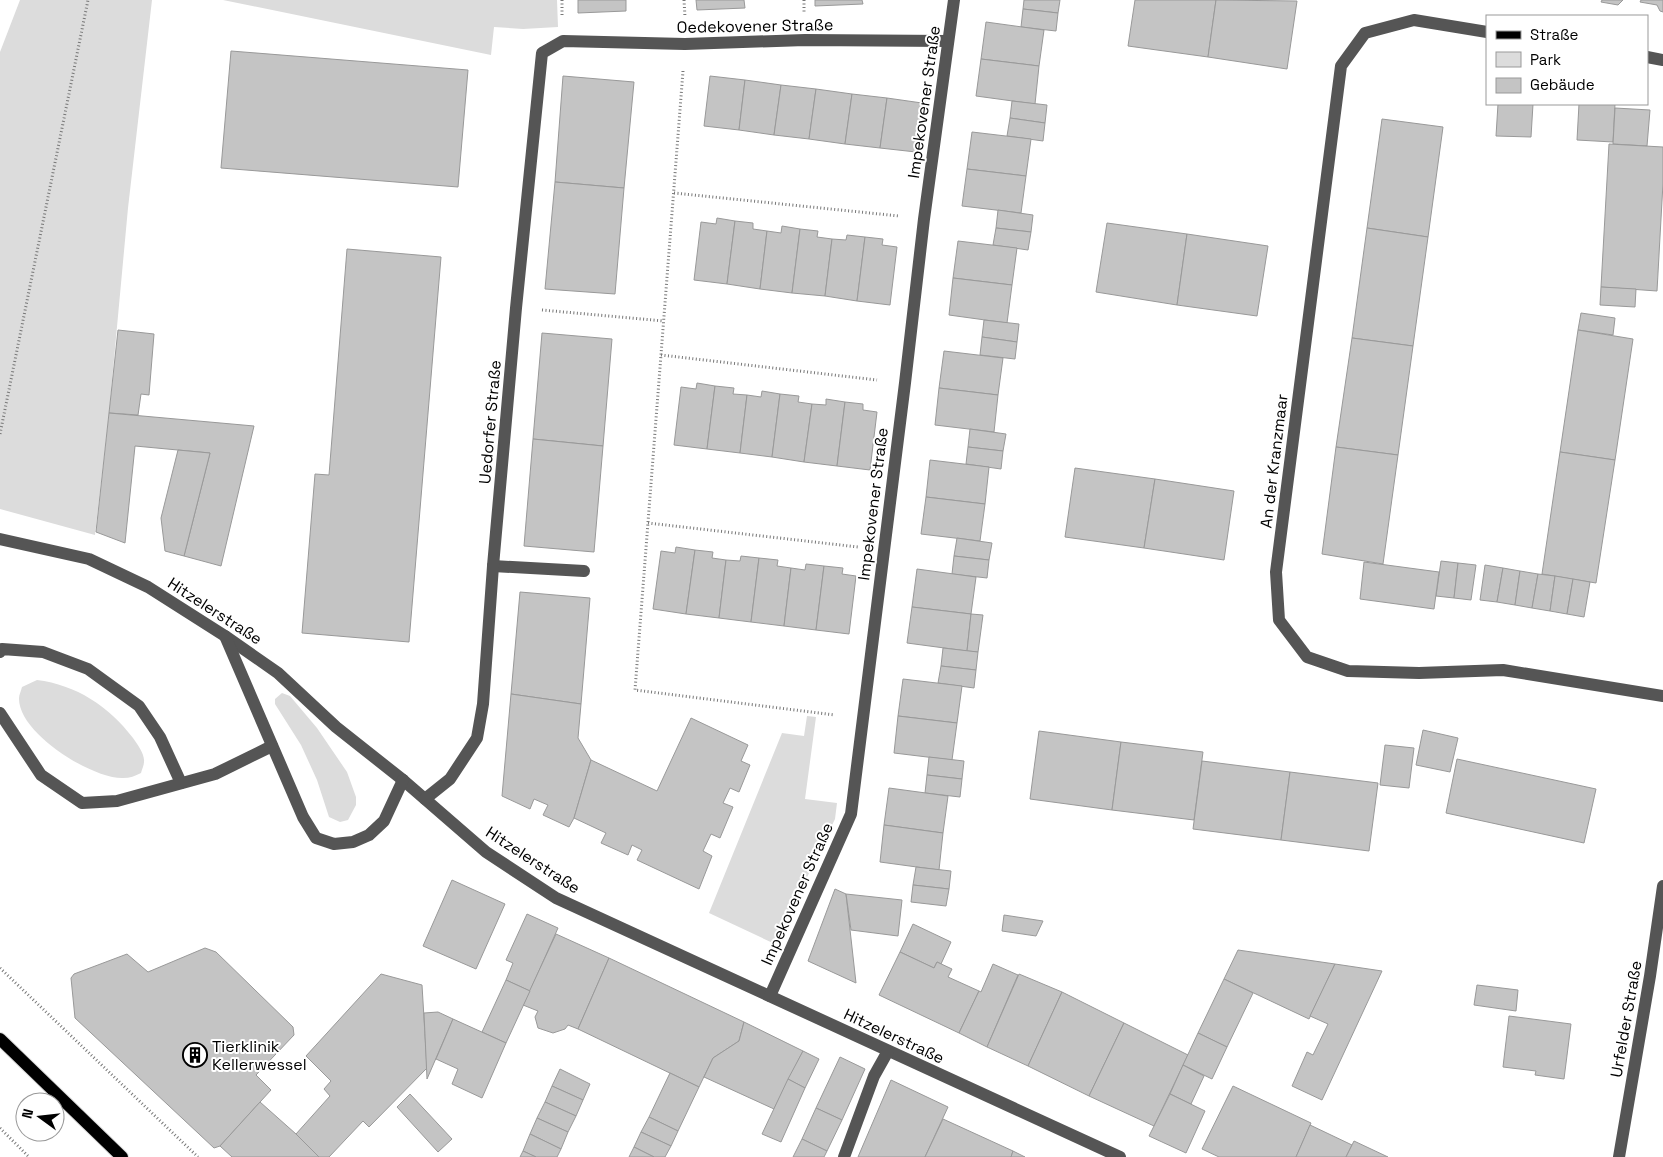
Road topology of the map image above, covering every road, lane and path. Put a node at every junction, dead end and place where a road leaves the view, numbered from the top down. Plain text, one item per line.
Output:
1 (88, 0) edge
2 (684, 0) edge
3 (954, 0) edge
4 (1486, 32) edge
5 (562, 41) joint
6 (948, 41) junction
7 (685, 44) junction
8 (1648, 57) edge
9 (1663, 60) edge
10 (674, 193) junction
11 (924, 219) junction
12 (516, 308) junction
13 (664, 321) junction
14 (661, 354) junction
15 (905, 383) junction
16 (0, 434) edge
17 (648, 523) junction
18 (0, 539) edge
19 (883, 550) junction
20 (493, 566) junction
21 (584, 571) dead end
22 (225, 636) junction
23 (0, 652) edge
24 (1663, 696) edge
25 (0, 713) edge
26 (862, 719) junction
27 (272, 746) junction
28 (403, 780) junction
29 (181, 783) junction
30 (425, 799) junction
31 (1663, 886) edge
32 (0, 968) edge
33 (1657, 978) edge
34 (770, 996) junction
35 (0, 1039) edge
36 (888, 1050) junction
37 (0, 1128) edge
38 (28, 1157) edge
39 (122, 1157) edge
40 (198, 1157) edge
41 (844, 1157) edge
42 (1120, 1157) edge
43 (1619, 1157) edge

1 - 16 path
2 - 7 path
3 - 6 street, Impekovener Straße
4 - 24 street, An der Kranzmaar
5 - 7 street, Oedekovener Straße
5 - 12 street, Uedorfer Straße
6 - 7 street, Oedekovener Straße
6 - 11 street, Impekovener Straße
7 - 10 path
8 - 9 street
10 - 11 path
10 - 13 path
11 - 15 street, Impekovener Straße
12 - 13 path
12 - 20 street, Uedorfer Straße
13 - 14 path
14 - 15 path
14 - 17 path
15 - 19 street, Impekovener Straße
17 - 19 path
17 - 26 path
18 - 22 street, Hitzelerstraße
19 - 26 street, Impekovener Straße
20 - 21 street
20 - 30 street, Uedorfer Straße
22 - 27 street
22 - 28 street, Hitzelerstraße
23 - 29 street
25 - 29 street
26 - 34 street, Impekovener Straße
27 - 28 street
27 - 29 street
28 - 30 street, Hitzelerstraße
30 - 34 street, Hitzelerstraße
31 - 33 street, Urfelder Straße
32 - 40 path
33 - 43 street, Urfelder Straße
34 - 36 street, Hitzelerstraße
35 - 39 main road
36 - 41 street
36 - 42 street, Hitzelerstraße
37 - 38 path

